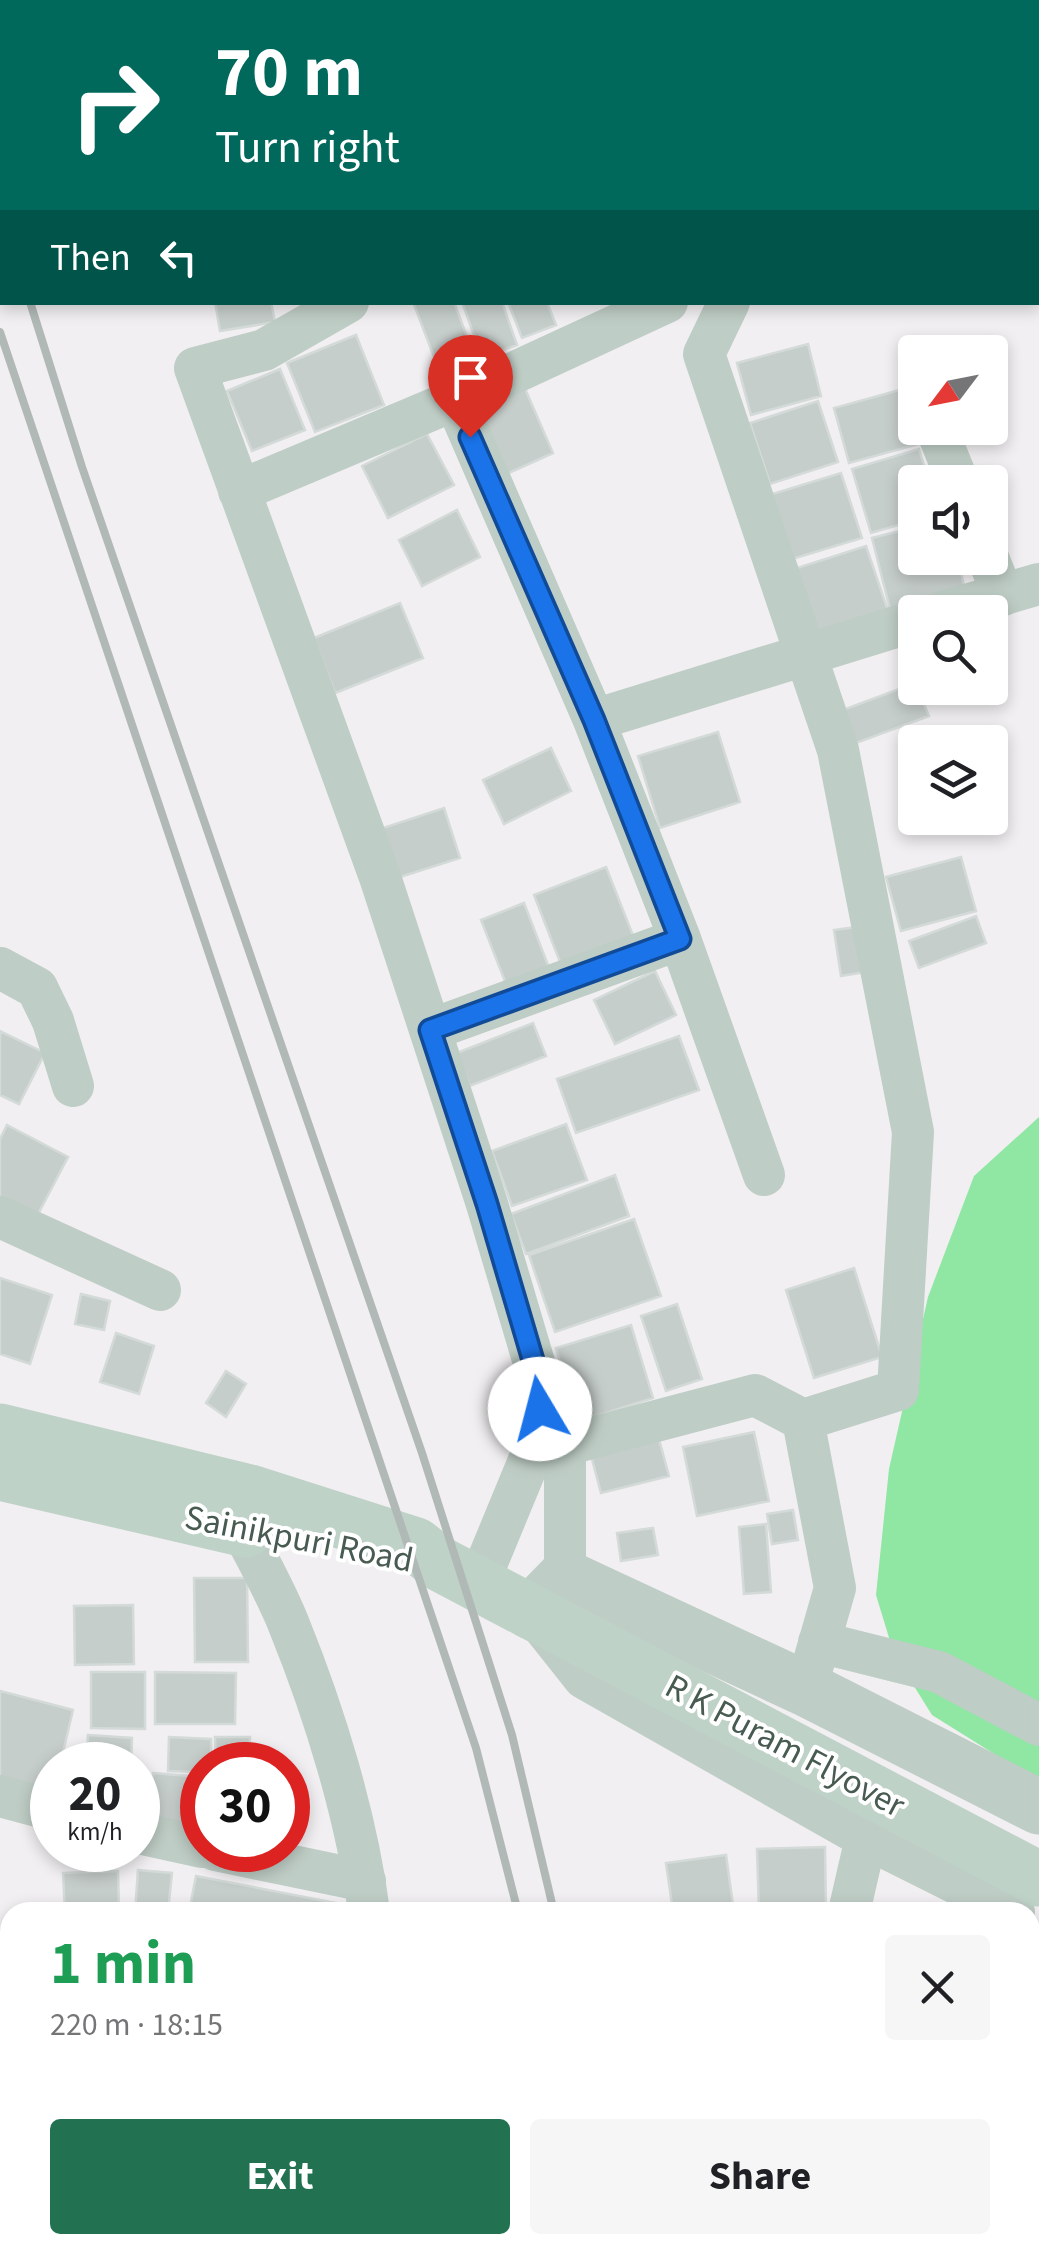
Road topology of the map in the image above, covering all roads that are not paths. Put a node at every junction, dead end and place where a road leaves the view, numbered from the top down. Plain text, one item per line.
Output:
1 (343, 305) edge
2 (661, 305) edge
3 (728, 305) edge
4 (454, 400) junction
5 (239, 491) junction
6 (1010, 579) edge
7 (977, 595) edge
8 (898, 625) edge
9 (805, 653) junction
10 (594, 720) junction
11 (680, 939) junction
12 (0, 968) edge
13 (430, 1030) junction
14 (73, 1086) dead end
15 (764, 1175) dead end
16 (0, 1216) edge
17 (160, 1290) dead end
18 (803, 1420) junction
19 (0, 1431) edge
20 (552, 1440) junction
21 (0, 1473) edge
22 (242, 1529) junction
23 (459, 1574) junction
24 (548, 1594) junction
25 (812, 1665) junction
26 (1039, 1725) edge
27 (0, 1796) edge
28 (30, 1804) edge
29 (1039, 1807) edge
30 (866, 1838) junction
31 (286, 1872) edge
32 (1039, 1879) edge
33 (367, 1897) edge
34 (851, 1902) edge
35 (994, 1902) edge

1 - 5 street
2 - 4 street
3 - 9 street
4 - 5 street
4 - 10 street
5 - 13 street
6 - 7 street
8 - 9 street
9 - 10 street
9 - 18 street
10 - 11 street
11 - 13 street
11 - 15 street
12 - 14 street
13 - 20 street
16 - 17 street
18 - 20 street
18 - 25 street
19 - 23 main road, Sainikpuri Road
20 - 23 street
20 - 24 street
21 - 22 main road, Sainikpuri Road
22 - 23 main road, Sainikpuri Road
22 - 33 street
23 - 24 main road, R K Puram Flyover
24 - 25 street
24 - 30 street
24 - 32 main road, R K Puram Flyover
25 - 26 street
25 - 29 street
27 - 28 street
30 - 34 street
30 - 35 street
31 - 33 street

